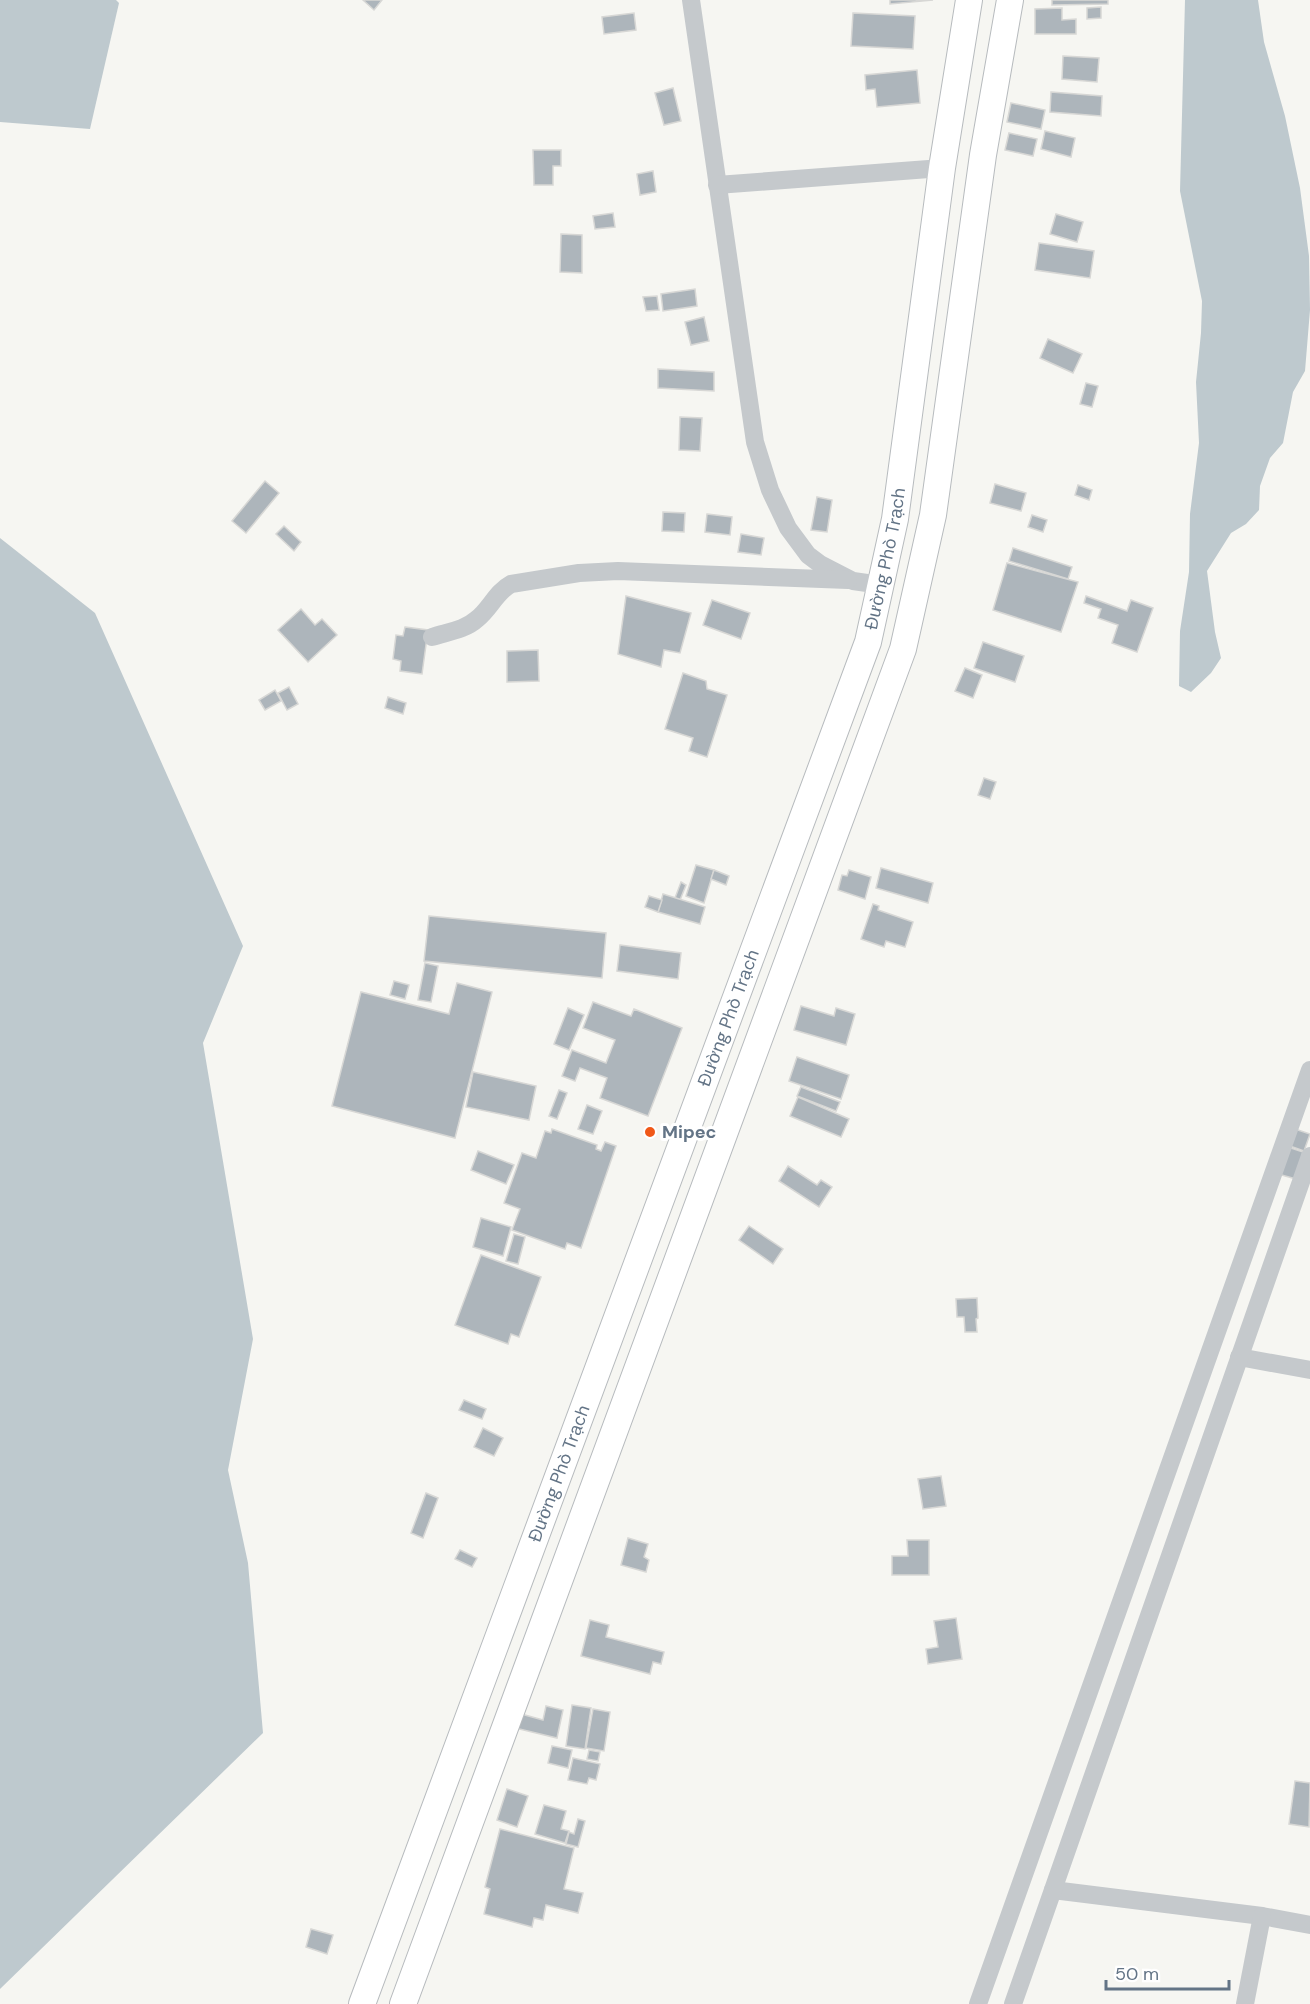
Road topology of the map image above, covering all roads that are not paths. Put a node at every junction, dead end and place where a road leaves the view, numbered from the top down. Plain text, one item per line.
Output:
1 (691, 0) edge
2 (969, 0) edge
3 (1010, 0) edge
4 (942, 168) junction
5 (717, 185) junction
6 (853, 581) junction
7 (881, 585) junction
8 (432, 637) dead end
9 (1310, 1070) edge
10 (1310, 1156) edge
11 (1239, 1358) junction
12 (1310, 1370) edge
13 (1053, 1890) junction
14 (1262, 1916) junction
15 (1310, 1925) edge
16 (362, 2004) edge
17 (403, 2004) edge
18 (978, 2004) edge
19 (1013, 2004) edge
20 (1245, 2004) edge

1 - 5 street
2 - 4 highway, Đường Phò Trạch
3 - 17 highway, Đường Phò Trạch
4 - 5 street
4 - 7 highway, Đường Phò Trạch
5 - 6 street
6 - 7 street
6 - 8 street
7 - 16 highway, Đường Phò Trạch
9 - 18 street
10 - 11 street
11 - 12 street
11 - 13 street
13 - 14 street
13 - 19 street
14 - 15 street
14 - 20 street

